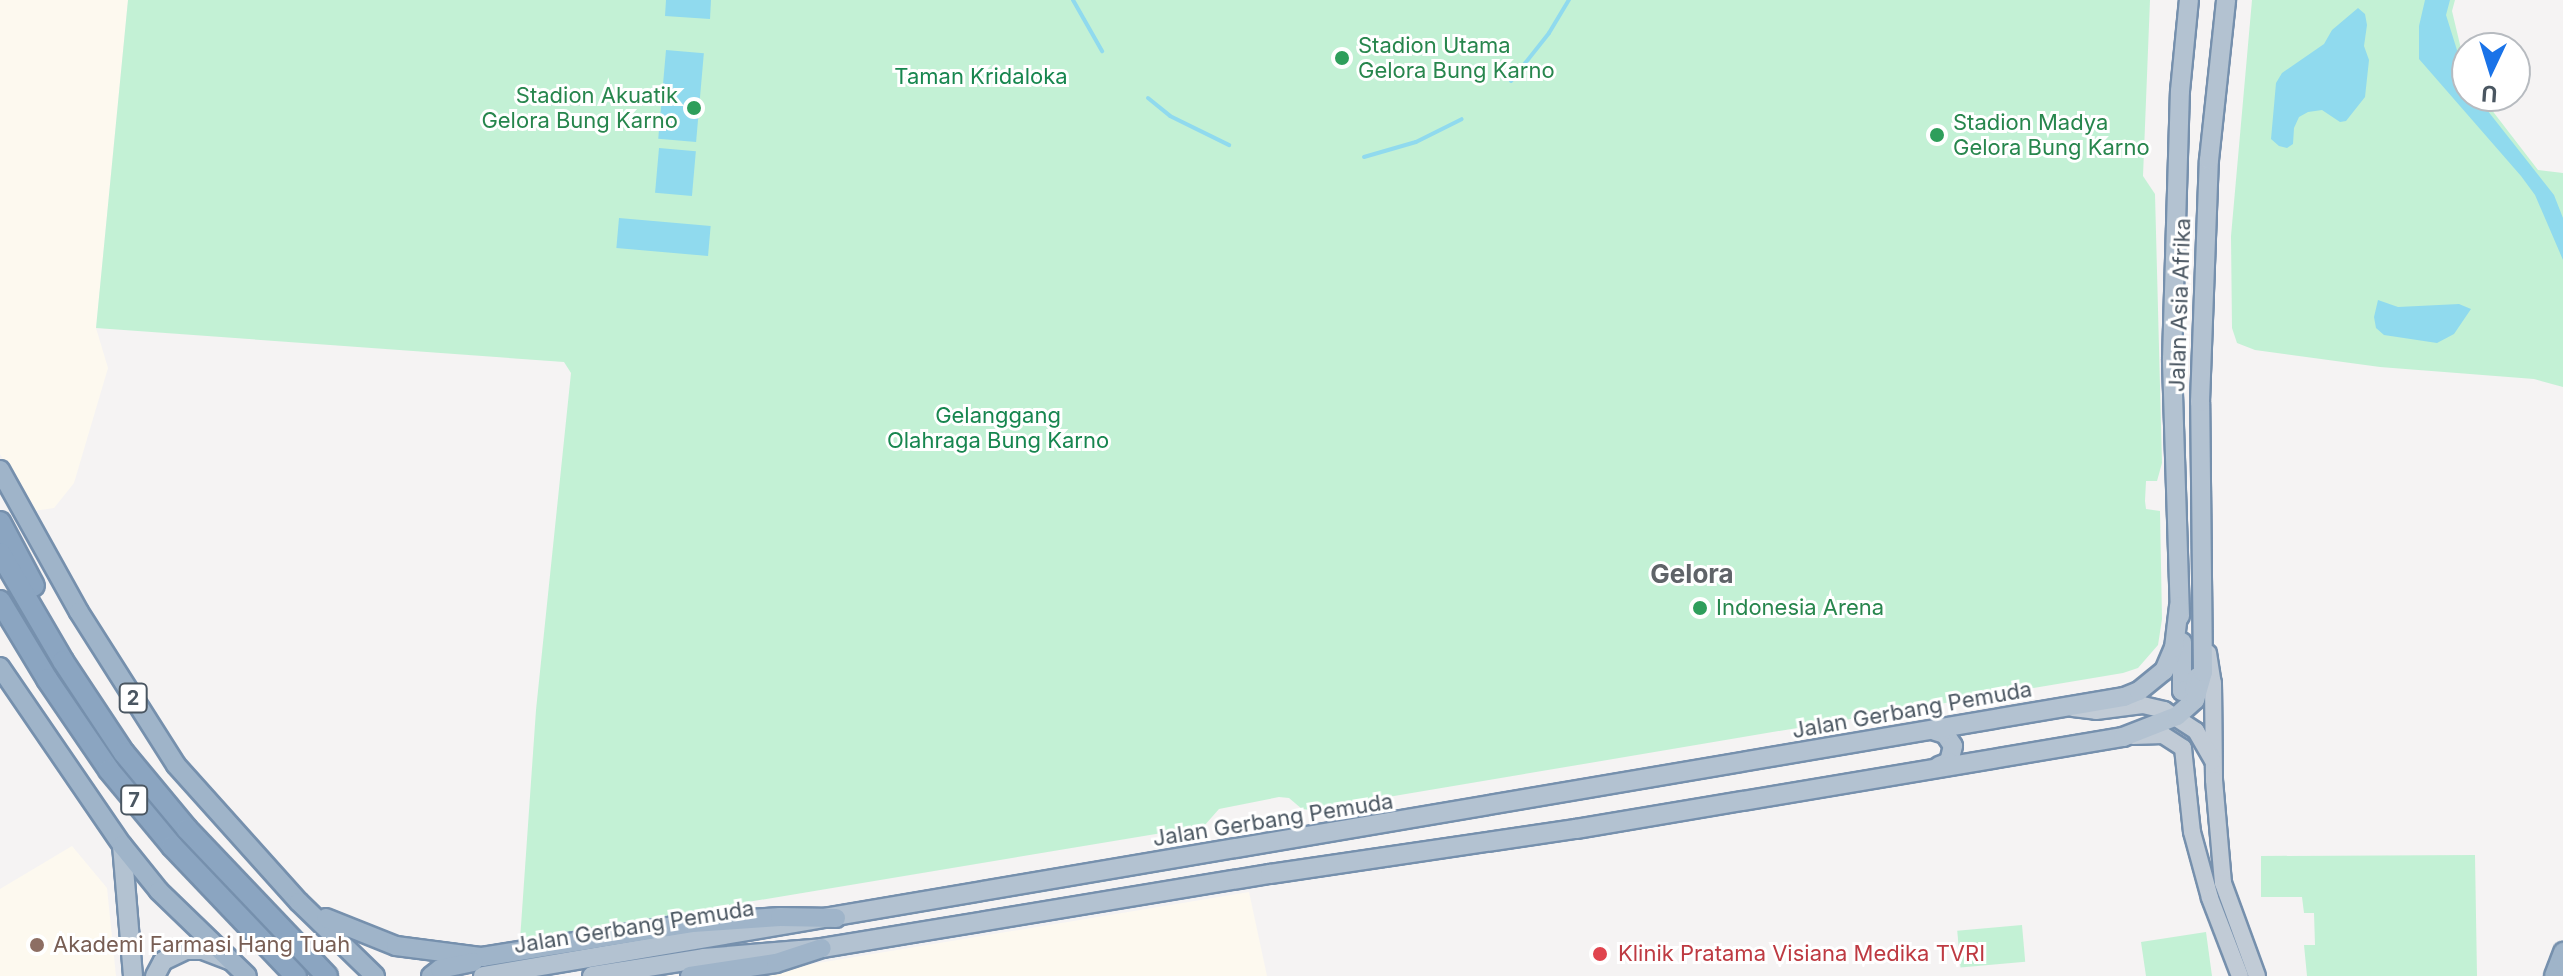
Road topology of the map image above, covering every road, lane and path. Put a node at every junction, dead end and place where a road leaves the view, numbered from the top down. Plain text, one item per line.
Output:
1 (2189, 0) edge
2 (2226, 0) edge
3 (0, 470) edge
4 (0, 522) edge
5 (0, 553) edge
6 (0, 601) edge
7 (2179, 606) junction
8 (2202, 613) junction
9 (61, 657) junction
10 (0, 667) edge
11 (2070, 706) junction
12 (2177, 716) junction
13 (1935, 731) junction
14 (2123, 737) junction
15 (2214, 761) junction
16 (1937, 766) junction
17 (122, 845) junction
18 (299, 902) junction
19 (836, 918) junction
20 (822, 948) junction
21 (2563, 952) edge
22 (505, 954) junction
23 (229, 960) junction
24 (133, 976) edge
25 (155, 976) edge
26 (247, 976) edge
27 (296, 976) edge
28 (327, 976) edge
29 (375, 976) edge
30 (431, 976) edge
31 (483, 976) edge
32 (592, 976) edge
33 (690, 976) edge
34 (2240, 976) edge
35 (2257, 976) edge
36 (2554, 976) edge

1 - 7 main road, Jalan Asia Afrika
2 - 8 main road, Jalan Asia Afrika
3 - 18 highway, 2
4 - 9 highway
5 - 9 highway, 7
6 - 27 highway, 7
7 - 8 main road
7 - 11 main road, Jalan Gerbang Pemuda
8 - 12 main road
8 - 15 main road
9 - 28 highway, 7
10 - 17 highway
11 - 12 main road, Jalan Gerbang Pemuda
11 - 13 main road, Jalan Gerbang Pemuda
12 - 14 main road, Jalan Gerbang Pemuda
12 - 15 main road
13 - 16 main road
13 - 19 main road, Jalan Gerbang Pemuda
14 - 16 main road, Jalan Gerbang Pemuda
14 - 34 main road
15 - 35 main road
16 - 20 main road, Jalan Gerbang Pemuda
17 - 23 highway
17 - 24 main road
18 - 22 highway
18 - 29 highway, 2
19 - 22 highway
19 - 31 main road, Jalan Gerbang Pemuda
20 - 32 main road, Jalan Gerbang Pemuda
20 - 33 highway
21 - 36 highway
22 - 30 highway
23 - 25 main road
23 - 26 highway

